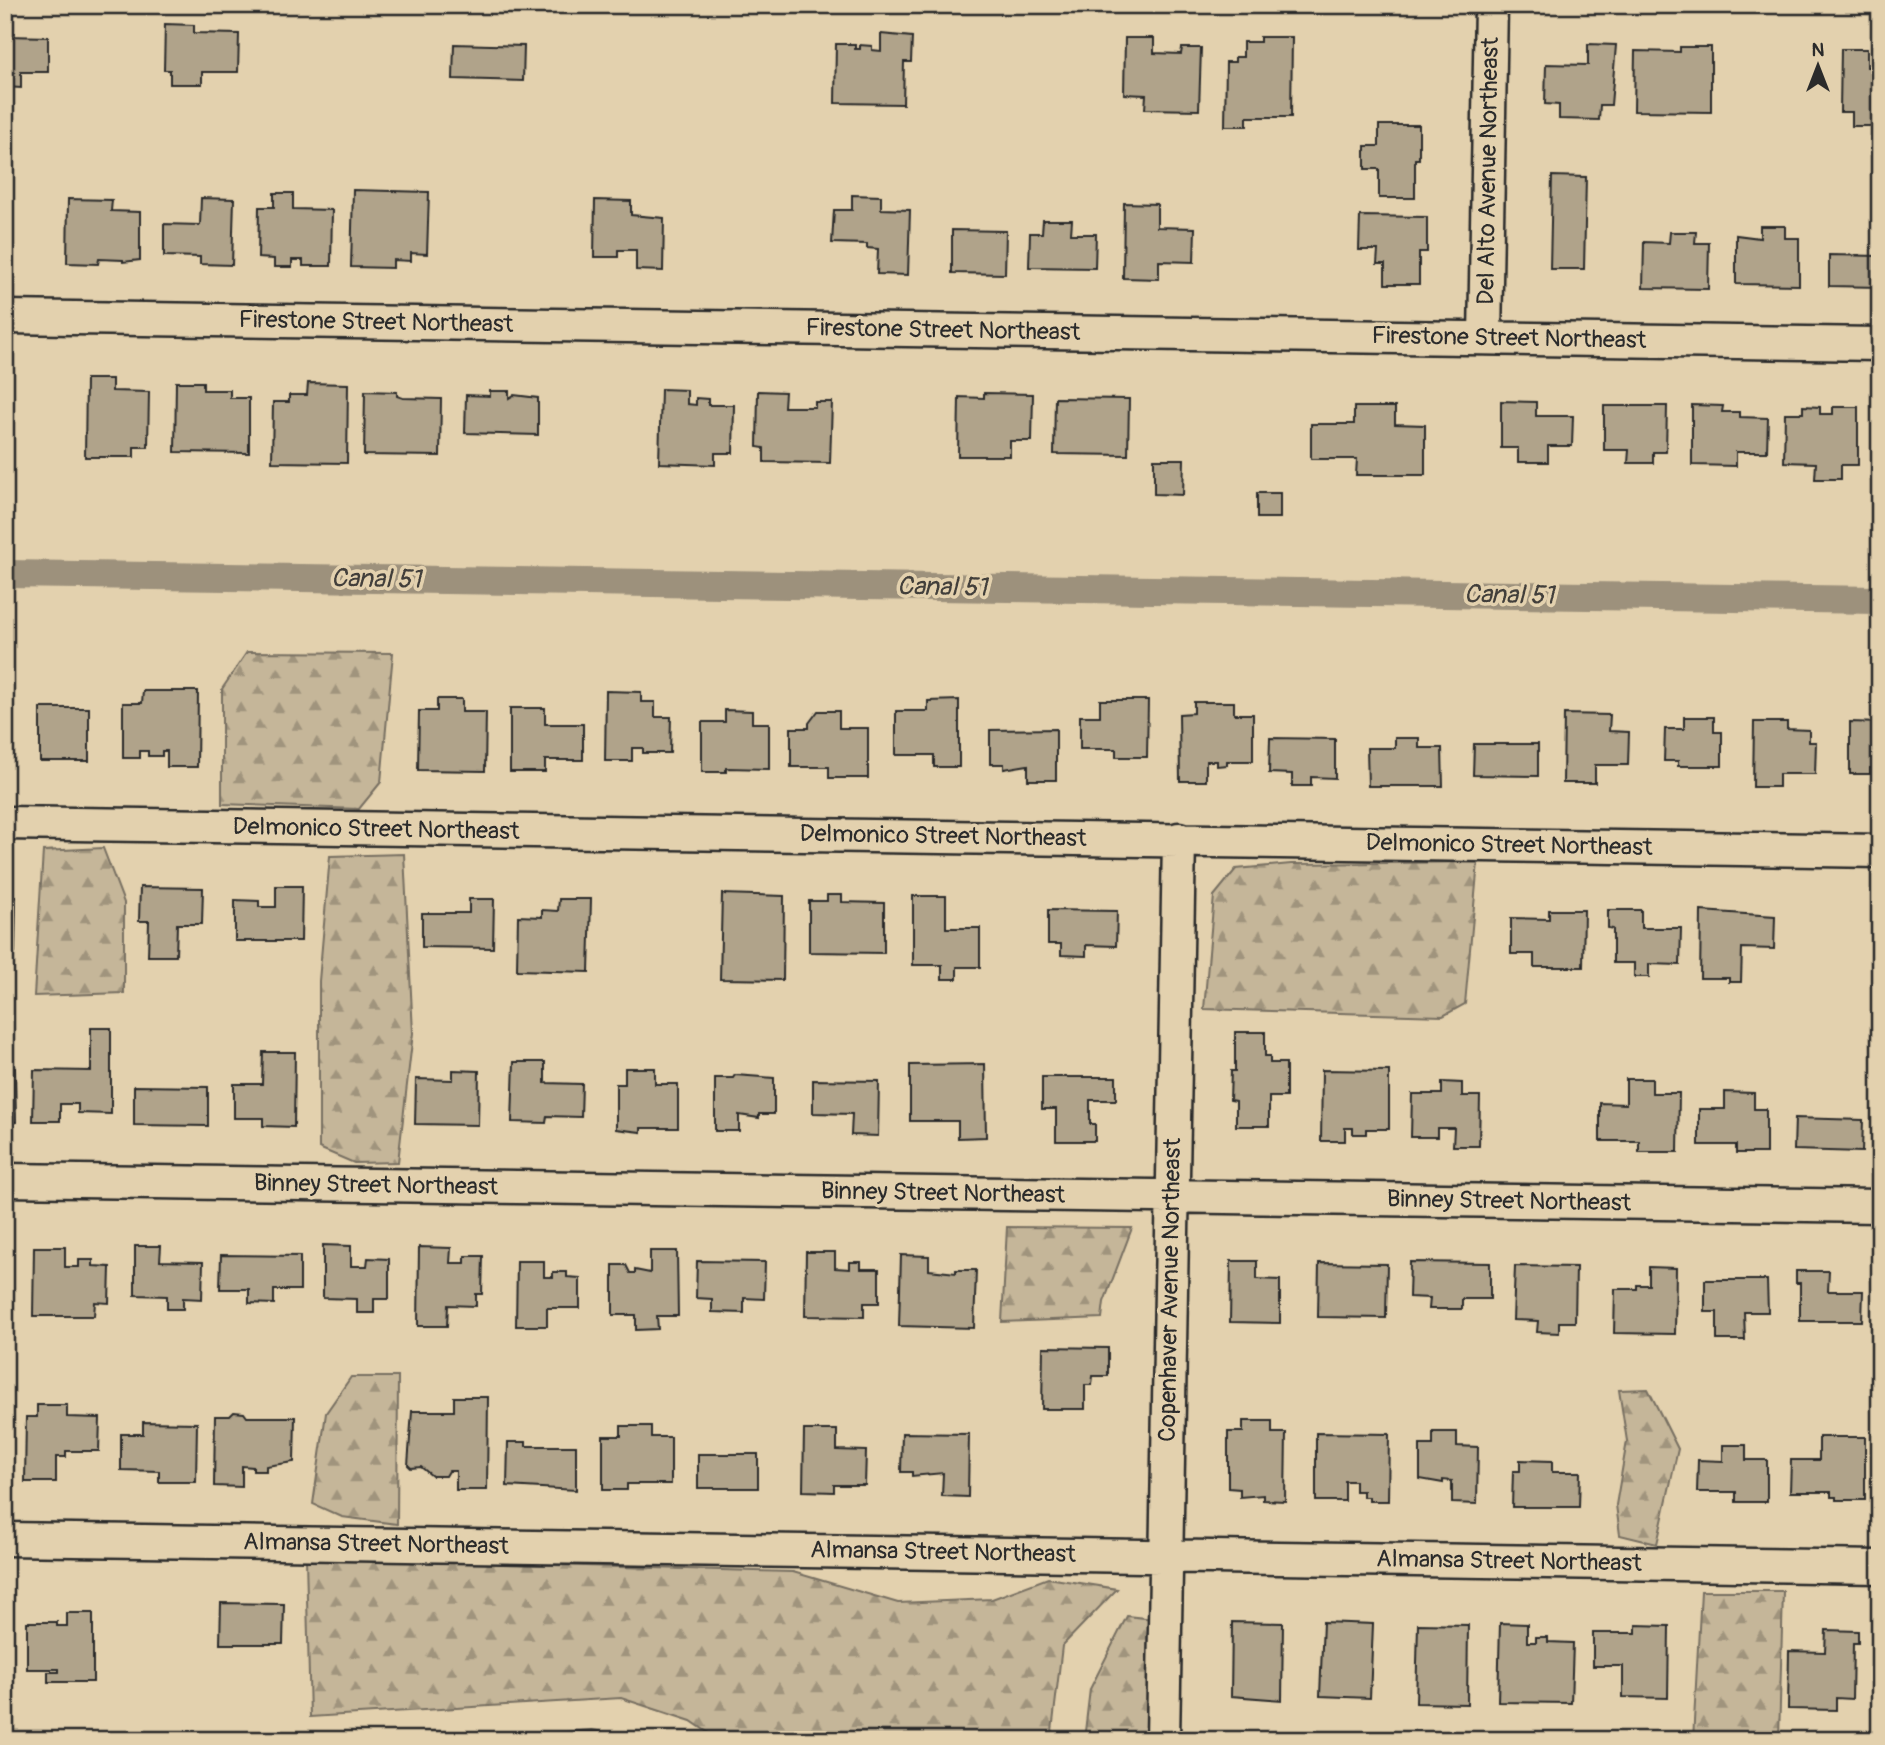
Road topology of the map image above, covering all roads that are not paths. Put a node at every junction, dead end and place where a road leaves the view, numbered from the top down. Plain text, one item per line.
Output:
1 (1491, 5) edge
2 (5, 317) edge
3 (1485, 337) junction
4 (1880, 344) edge
5 (5, 823) edge
6 (1179, 839) junction
7 (1880, 851) edge
8 (5, 1180) edge
9 (1172, 1196) junction
10 (1880, 1206) edge
11 (5, 1539) edge
12 (1165, 1555) junction
13 (1880, 1567) edge
14 (1163, 1740) edge

1 - 3 street, Del Alto Avenue Northeast
2 - 3 street, Firestone Street Northeast
3 - 4 street, Firestone Street Northeast
5 - 6 street, Delmonico Street Northeast
6 - 7 street, Delmonico Street Northeast
6 - 9 street, Copenhaver Avenue Northeast
8 - 9 street, Binney Street Northeast
9 - 10 street, Binney Street Northeast
9 - 12 street, Copenhaver Avenue Northeast
11 - 12 street, Almansa Street Northeast
12 - 13 street, Almansa Street Northeast
12 - 14 street, Copenhaver Avenue Northeast

